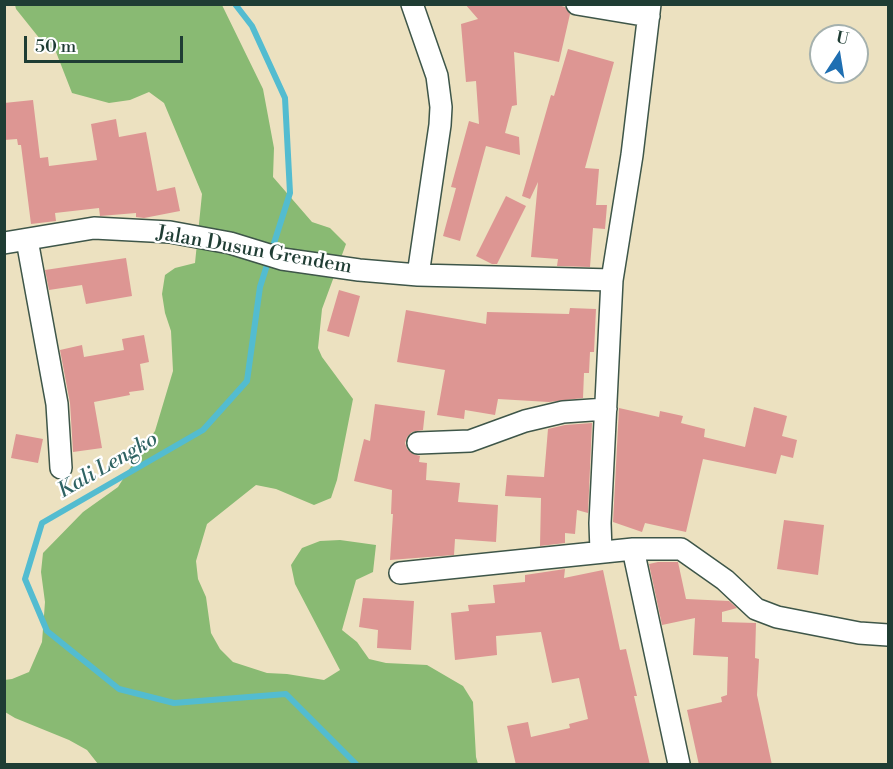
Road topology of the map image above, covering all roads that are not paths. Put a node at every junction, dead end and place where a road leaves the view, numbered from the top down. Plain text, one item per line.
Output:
1 (412, 4) edge
2 (577, 4) edge
3 (650, 10) edge
4 (27, 240) junction
5 (4, 243) edge
6 (418, 275) junction
7 (612, 280) junction
8 (606, 410) junction
9 (418, 443) dead end
10 (61, 468) dead end
11 (633, 549) junction
12 (601, 552) junction
13 (400, 573) dead end
14 (888, 635) edge
15 (679, 765) edge

1 - 6 street
2 - 3 street
3 - 7 street
4 - 5 street, Jalan Dusun Grendem
4 - 6 street, Jalan Dusun Grendem
4 - 10 street
6 - 7 street, Jalan Dusun Grendem
7 - 8 street
8 - 9 street
8 - 12 street
11 - 12 street
11 - 14 street
11 - 15 street
12 - 13 street

